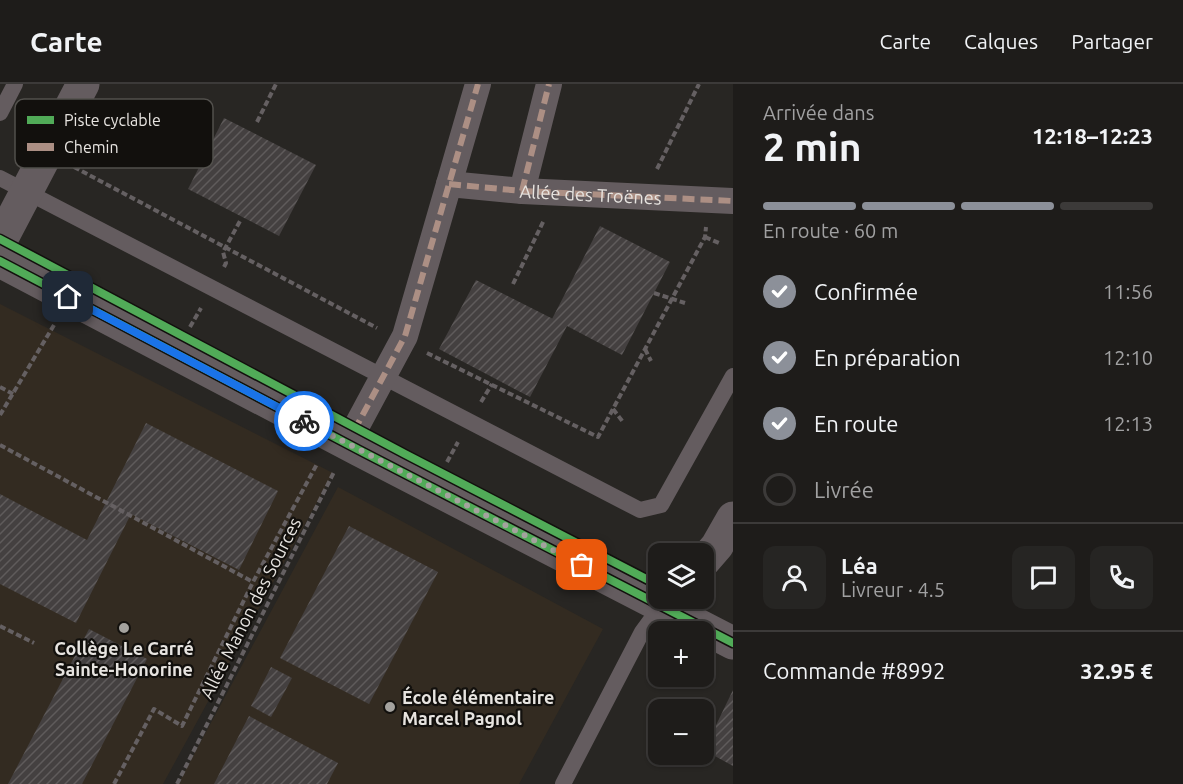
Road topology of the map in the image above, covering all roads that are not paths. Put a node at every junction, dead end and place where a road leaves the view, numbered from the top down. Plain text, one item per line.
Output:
1 (15, 84) edge
2 (83, 84) edge
3 (478, 84) edge
4 (549, 84) edge
5 (73, 99) edge
6 (0, 113) edge
7 (25, 168) edge
8 (449, 184) junction
9 (12, 186) edge
10 (522, 191) junction
11 (733, 201) edge
12 (0, 242) edge
13 (0, 261) edge
14 (733, 376) edge
15 (383, 377) junction
16 (727, 400) edge
17 (347, 444) junction
18 (733, 518) edge
19 (714, 549) edge
20 (648, 594) edge
21 (660, 609) edge
22 (677, 609) edge
23 (733, 643) edge
24 (564, 784) edge

1 - 6 lane
2 - 5 street
3 - 8 street
4 - 10 street
7 - 9 street
8 - 10 street, Allée des Troënes
8 - 15 street
9 - 12 street
9 - 15 lane
10 - 11 street, Allée des Troënes
13 - 17 street
14 - 16 lane
15 - 16 lane
15 - 17 street
17 - 20 street
18 - 19 street
21 - 24 lane
22 - 23 street

